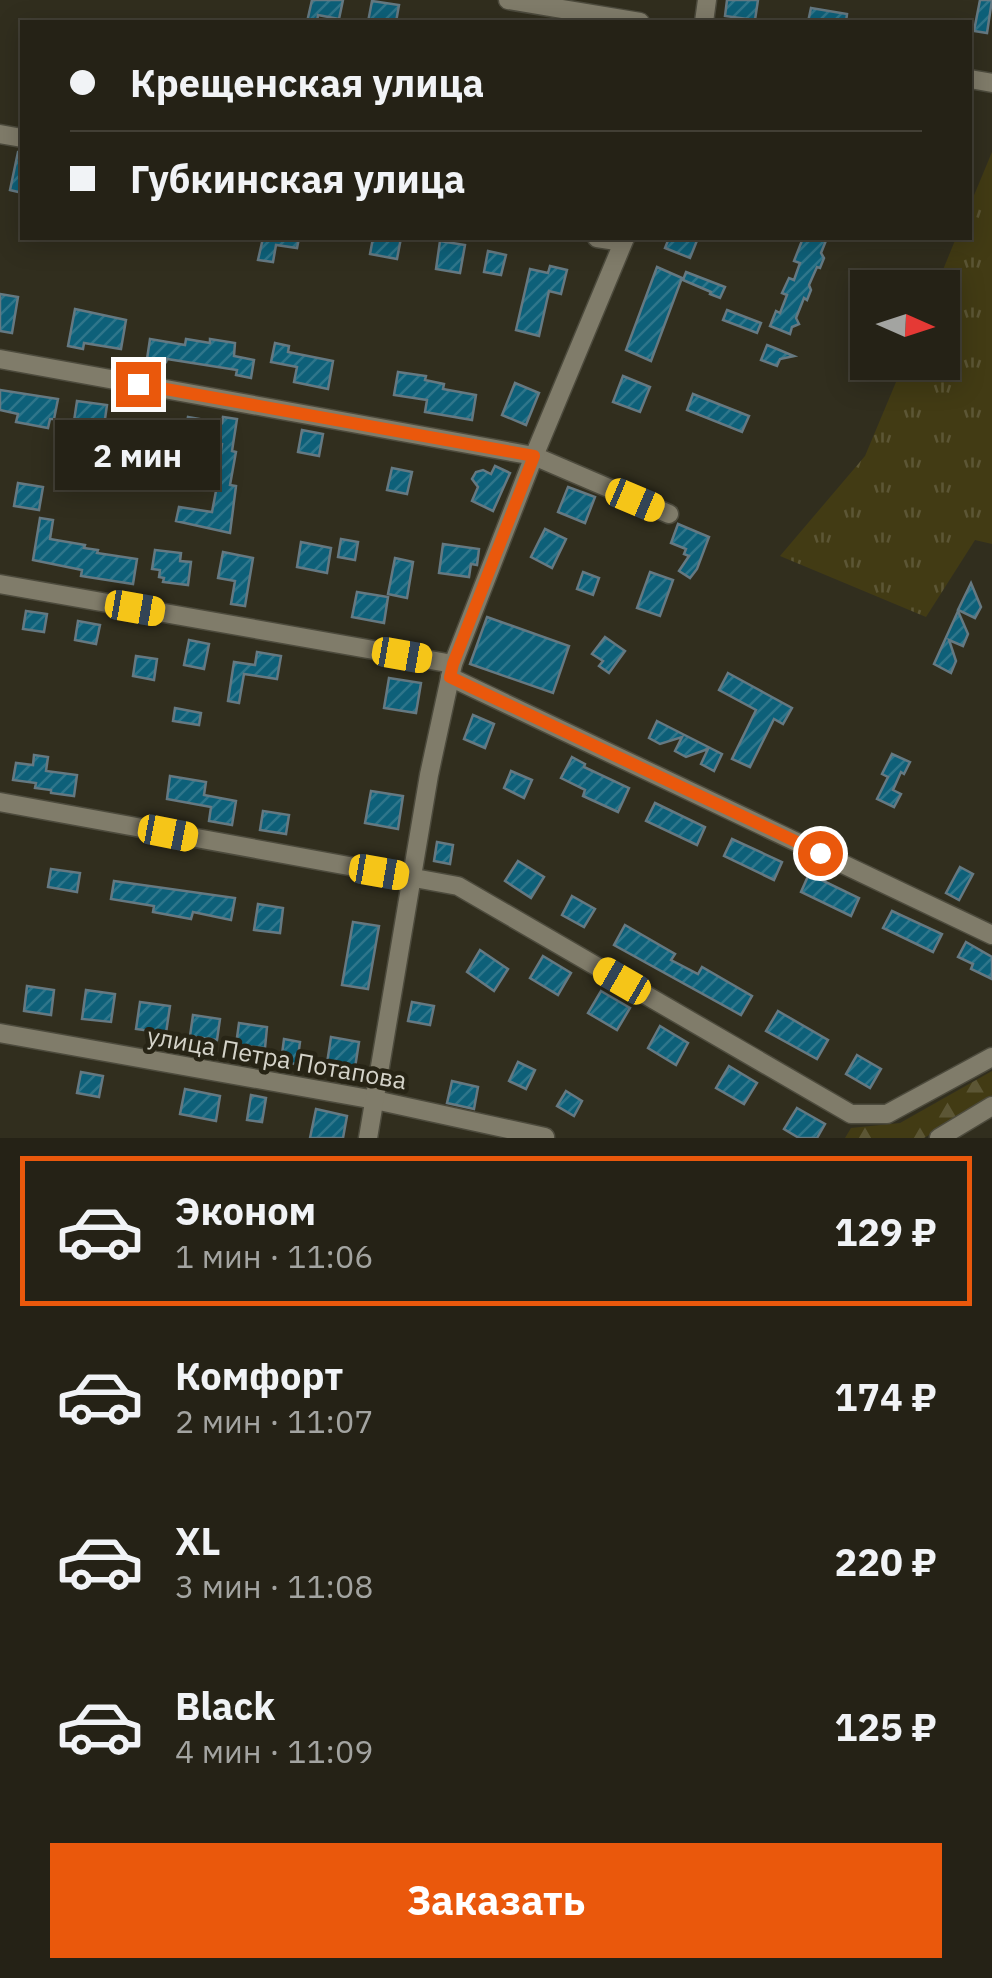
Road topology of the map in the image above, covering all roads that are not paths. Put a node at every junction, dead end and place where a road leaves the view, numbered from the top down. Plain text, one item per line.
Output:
1 (508, 0) edge
2 (628, 20) edge
3 (624, 240) edge
4 (0, 359) edge
5 (534, 456) junction
6 (668, 514) dead end
7 (0, 584) edge
8 (452, 671) junction
9 (0, 802) edge
10 (412, 878) junction
11 (992, 935) edge
12 (0, 1032) edge
13 (992, 1058) edge
14 (375, 1100) junction
15 (992, 1106) edge
16 (545, 1136) edge
17 (368, 1138) edge
18 (939, 1138) edge

1 - 2 street
3 - 5 street
4 - 5 street
5 - 6 street
5 - 8 street
7 - 8 street
8 - 10 street
8 - 11 street
9 - 10 street
10 - 13 street
10 - 14 street
12 - 14 street, улица Петра Потапова
14 - 16 street, улица Петра Потапова
14 - 17 street
15 - 18 street

